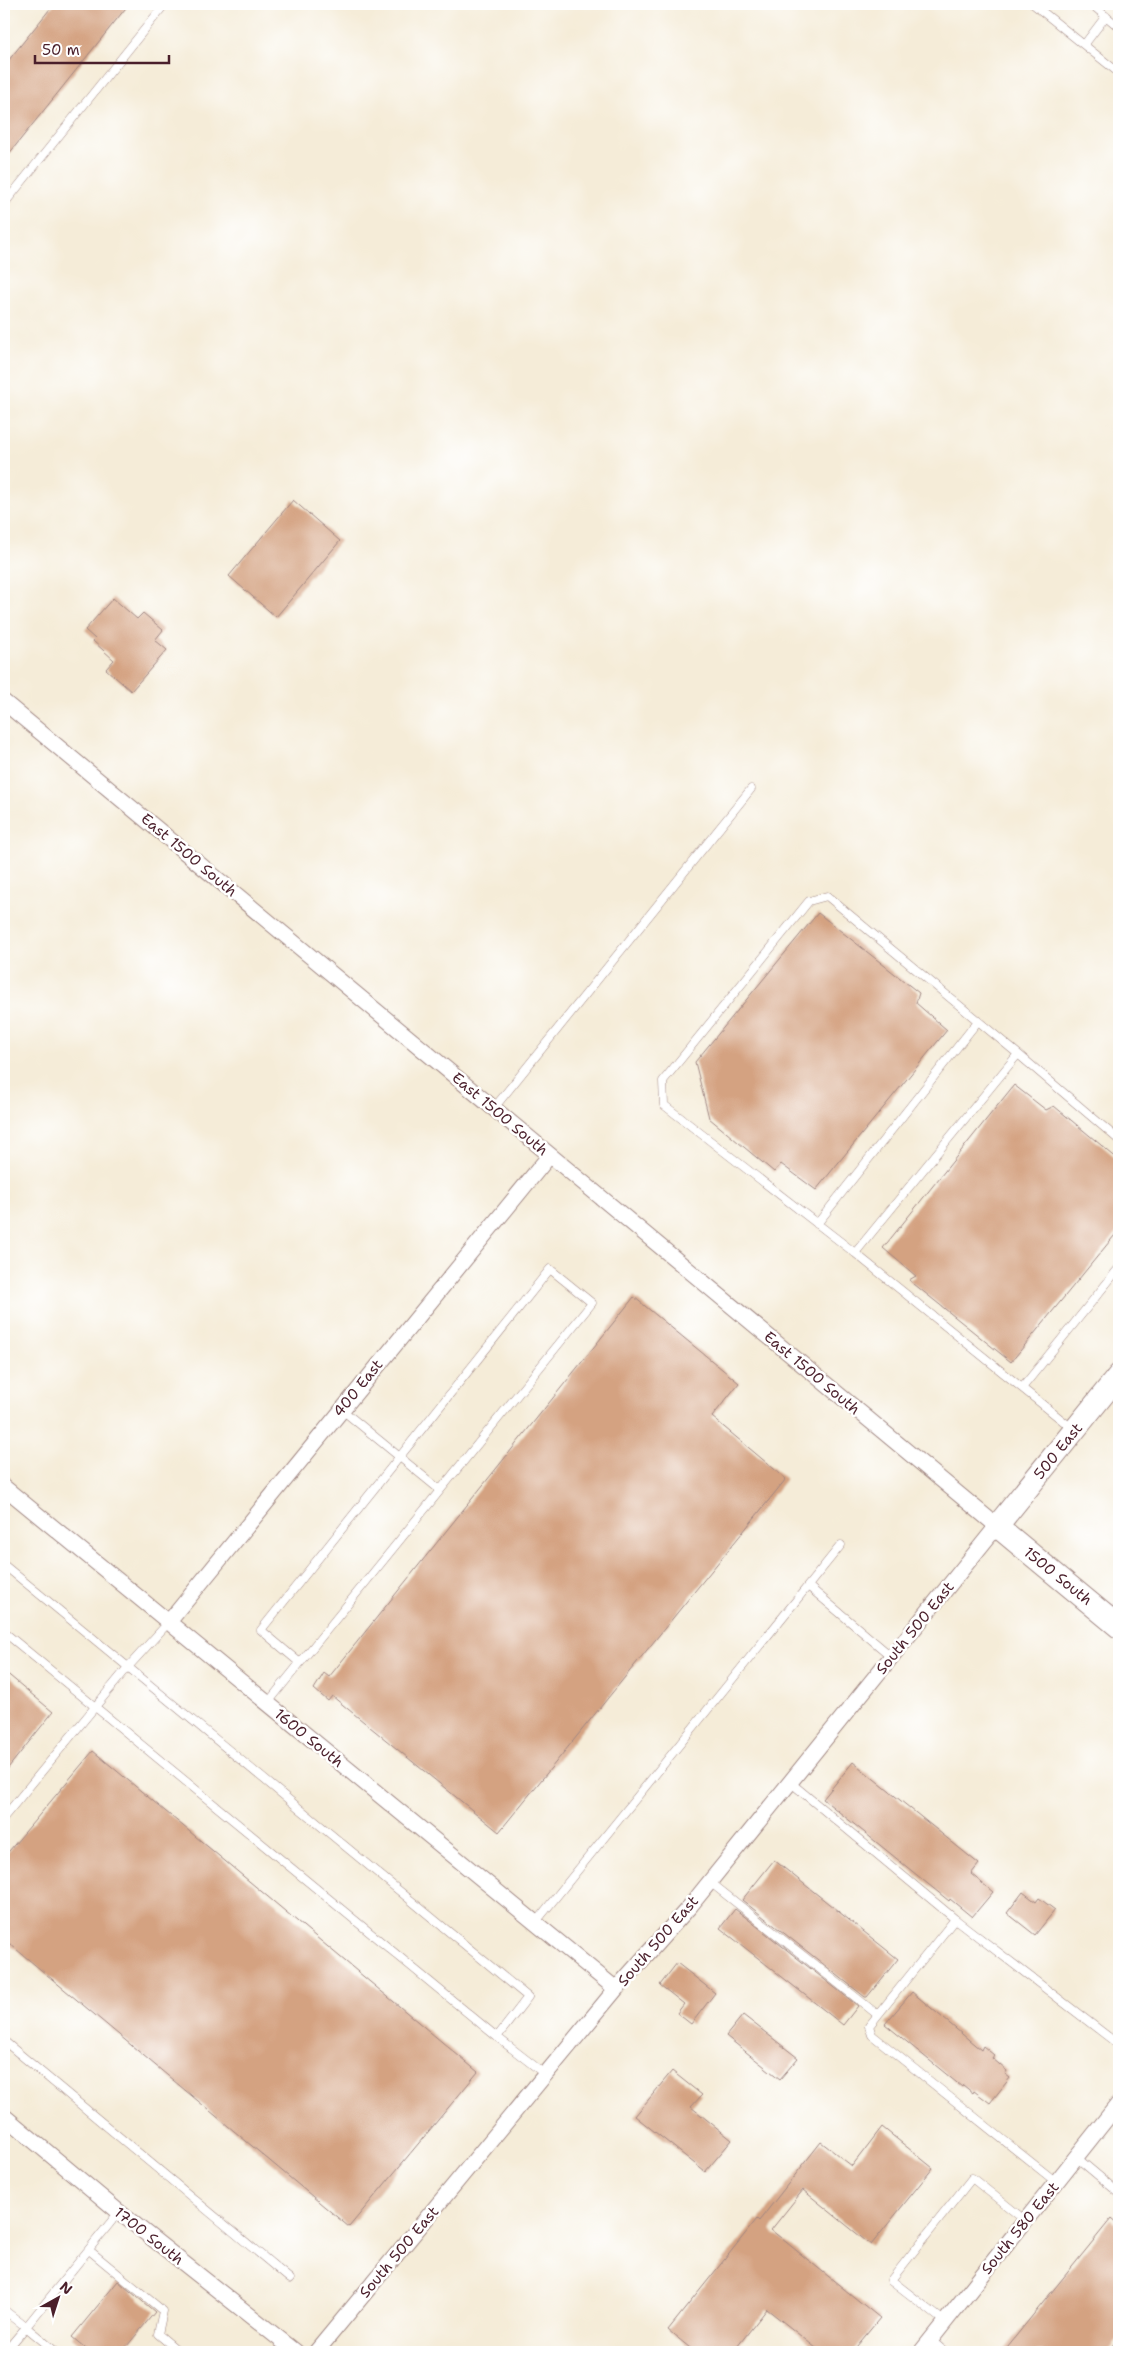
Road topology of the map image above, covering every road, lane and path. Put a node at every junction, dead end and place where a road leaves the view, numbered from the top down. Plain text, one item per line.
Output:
1 (165, 4) edge
2 (1033, 4) edge
3 (1091, 4) edge
4 (1106, 16) junction
5 (1119, 27) edge
6 (1084, 45) junction
7 (1119, 73) edge
8 (4, 204) edge
9 (4, 702) edge
10 (751, 789) dead end
11 (978, 1022) junction
12 (1018, 1054) junction
13 (494, 1108) junction
14 (1119, 1140) edge
15 (550, 1156) junction
16 (817, 1224) junction
17 (855, 1253) junction
18 (1119, 1268) edge
19 (1119, 1375) edge
20 (1022, 1388) junction
21 (341, 1408) junction
22 (1074, 1430) junction
23 (400, 1457) junction
24 (4, 1487) edge
25 (440, 1490) junction
26 (997, 1526) junction
27 (841, 1545) dead end
28 (4, 1565) edge
29 (808, 1586) junction
30 (168, 1623) junction
31 (1119, 1627) edge
32 (4, 1632) edge
33 (892, 1657) junction
34 (300, 1663) junction
35 (128, 1667) junction
36 (267, 1704) junction
37 (95, 1707) junction
38 (790, 1782) junction
39 (4, 1817) edge
40 (710, 1882) junction
41 (955, 1919) junction
42 (535, 1923) junction
43 (616, 1989) junction
44 (878, 2015) junction
45 (497, 2037) junction
46 (4, 2042) edge
47 (1119, 2045) edge
48 (546, 2075) junction
49 (1119, 2103) edge
50 (4, 2116) edge
51 (1076, 2157) junction
52 (1056, 2182) junction
53 (1119, 2193) edge
54 (119, 2212) junction
55 (1026, 2221) junction
56 (89, 2250) junction
57 (290, 2279) dead end
58 (4, 2310) edge
59 (945, 2322) junction
60 (26, 2327) junction
61 (926, 2346) edge
62 (177, 2351) edge
63 (4, 2352) edge
64 (56, 2352) edge
65 (296, 2352) edge
66 (316, 2352) edge
67 (945, 2352) edge

1 - 8 lane
2 - 6 lane
3 - 4 lane
4 - 5 lane
4 - 6 lane
6 - 7 lane
9 - 13 street, East 1500 South
10 - 13 lane
11 - 12 lane
11 - 16 lane
11 - 16 lane
12 - 14 lane
12 - 17 lane
13 - 15 street, East 1500 South
15 - 21 street, 400 East
15 - 26 street, East 1500 South
16 - 17 lane
17 - 20 lane
18 - 20 lane
19 - 22 street, 500 East
20 - 22 lane
21 - 23 lane
21 - 30 street, 400 East
22 - 26 street, 500 East
23 - 25 lane
23 - 25 lane
23 - 34 lane
24 - 30 street, 1600 South
25 - 34 lane
26 - 31 street, 1500 South
26 - 33 street, South 500 East
27 - 29 lane
28 - 35 lane
29 - 33 lane
29 - 42 lane
30 - 35 lane
30 - 36 street, 1600 South
32 - 37 lane
33 - 38 street, South 500 East
34 - 36 lane
35 - 37 lane
35 - 45 lane
36 - 42 street, 1600 South
37 - 39 lane
37 - 45 lane
38 - 40 street, South 500 East
38 - 41 lane
40 - 43 street, South 500 East
40 - 44 lane
41 - 44 lane
41 - 47 lane
42 - 43 street, 1600 South
43 - 48 street, South 500 East
44 - 52 lane
45 - 48 lane
46 - 57 lane
48 - 66 street, South 500 East
49 - 51 street, South 580 East
50 - 54 street, 1700 South
51 - 52 street, South 580 East
51 - 53 lane
52 - 55 street, South 580 East
54 - 56 lane
54 - 65 street, 1700 South
55 - 59 street, South 580 East
55 - 59 lane
56 - 60 lane
56 - 62 lane
58 - 60 lane
59 - 61 street, South 580 East
60 - 63 lane
60 - 64 lane
61 - 67 lane

